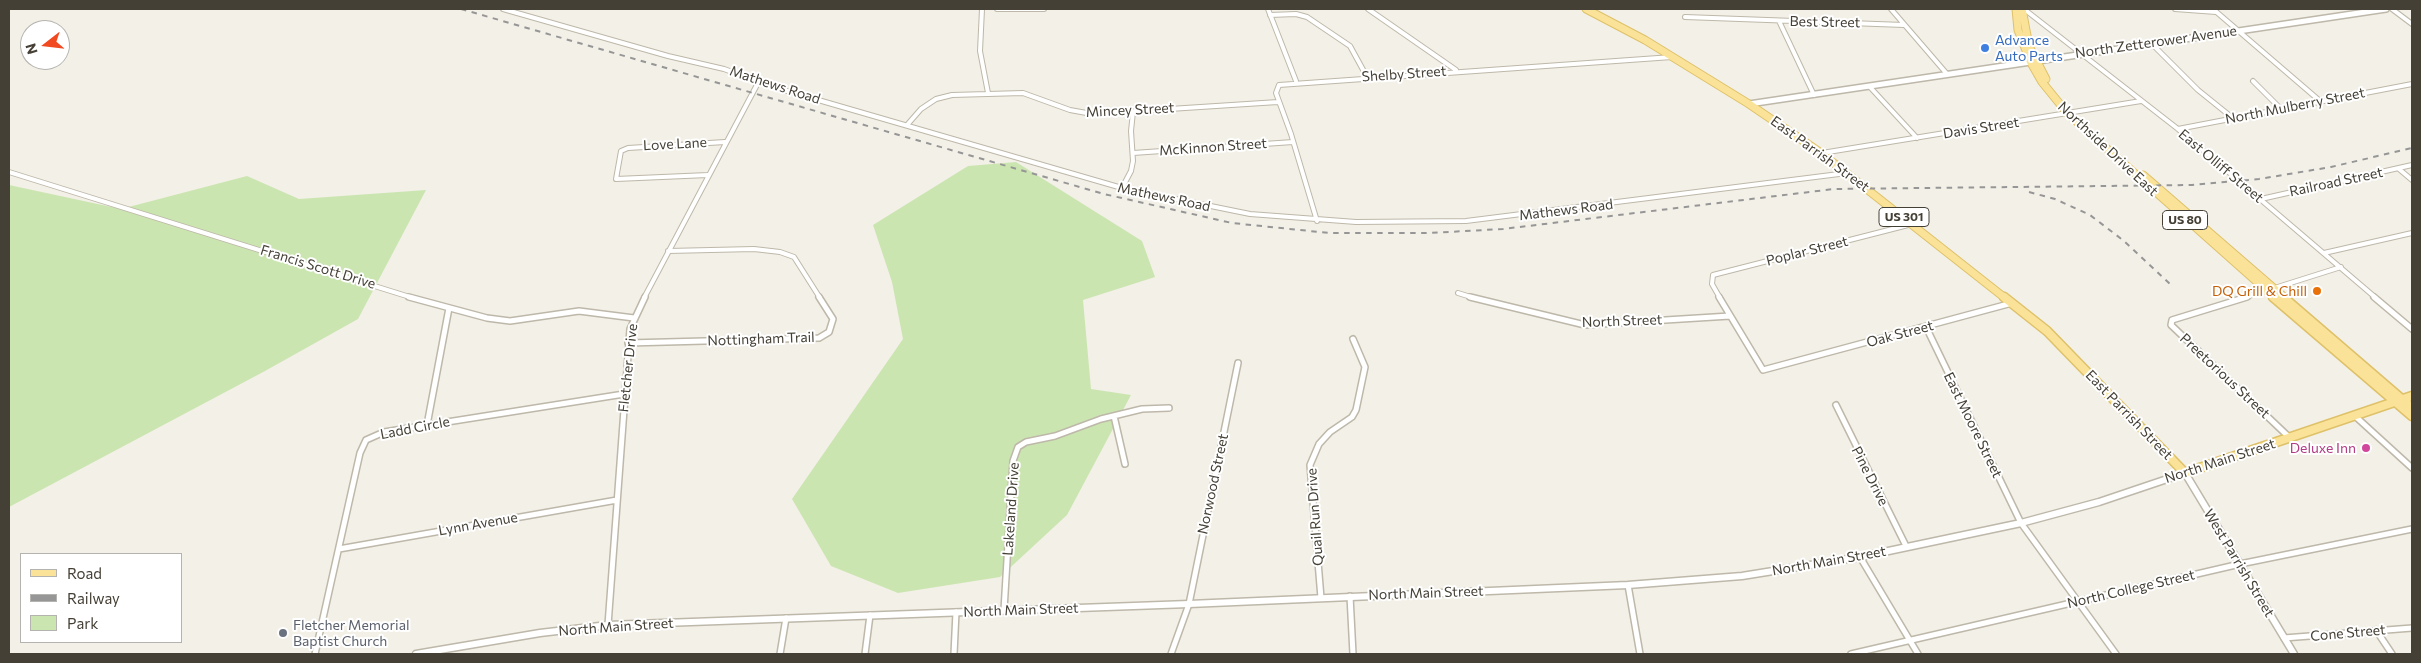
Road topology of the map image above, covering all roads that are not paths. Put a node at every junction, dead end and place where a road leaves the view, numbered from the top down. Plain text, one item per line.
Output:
1 (503, 9) edge
2 (982, 9) edge
3 (997, 9) edge
4 (1044, 9) edge
5 (1268, 9) edge
6 (1368, 9) edge
7 (1586, 9) edge
8 (1891, 9) edge
9 (2016, 9) edge
10 (2023, 9) edge
11 (2175, 9) edge
12 (2386, 9) edge
13 (2392, 9) edge
14 (2215, 10) edge
15 (1270, 15) junction
16 (1685, 17) dead end
17 (1779, 21) junction
18 (2412, 24) edge
19 (1904, 25) junction
20 (2238, 30) junction
21 (2151, 43) junction
22 (2080, 53) junction
23 (1673, 57) junction
24 (2033, 61) junction
25 (1456, 70) junction
26 (1947, 74) junction
27 (1367, 76) junction
28 (759, 81) junction
29 (1296, 81) junction
30 (2253, 81) dead end
31 (2412, 84) edge
32 (1869, 86) junction
33 (988, 93) junction
34 (1814, 95) junction
35 (2141, 101) junction
36 (2320, 101) junction
37 (1278, 102) junction
38 (1749, 104) junction
39 (2281, 109) junction
40 (1133, 112) junction
41 (2071, 113) junction
42 (2234, 118) junction
43 (907, 125) junction
44 (2178, 129) junction
45 (1917, 138) junction
46 (725, 142) junction
47 (1293, 142) junction
48 (1133, 153) junction
49 (1821, 154) junction
50 (2412, 165) edge
51 (2399, 168) junction
52 (9, 172) edge
53 (1847, 173) junction
54 (708, 175) junction
55 (2412, 180) edge
56 (1122, 188) junction
57 (2261, 199) junction
58 (1317, 221) junction
59 (1913, 224) junction
60 (2412, 233) edge
61 (668, 250) junction
62 (2324, 253) junction
63 (2341, 267) junction
64 (2270, 290) junction
65 (1458, 293) dead end
66 (2013, 303) junction
67 (449, 308) junction
68 (1730, 316) junction
69 (634, 318) junction
70 (1926, 327) junction
71 (2412, 329) edge
72 (1353, 339) dead end
73 (628, 343) junction
74 (1238, 363) dead end
75 (624, 394) junction
76 (2412, 396) edge
77 (2399, 400) junction
78 (1836, 405) dead end
79 (1169, 408) dead end
80 (2412, 408) edge
81 (1114, 416) junction
82 (2355, 416) junction
83 (2412, 416) edge
84 (427, 424) junction
85 (2290, 438) junction
86 (1125, 464) dead end
87 (2412, 468) edge
88 (2185, 473) junction
89 (617, 500) junction
90 (2021, 523) junction
91 (2412, 529) edge
92 (1906, 546) junction
93 (339, 548) junction
94 (1860, 557) junction
95 (2240, 564) junction
96 (1628, 586) junction
97 (1350, 596) junction
98 (1321, 598) junction
99 (2078, 601) junction
100 (1189, 604) junction
101 (1004, 610) junction
102 (956, 612) junction
103 (870, 615) junction
104 (786, 618) junction
105 (608, 625) junction
106 (2412, 628) edge
107 (2376, 630) junction
108 (2284, 638) junction
109 (1909, 640) junction
110 (315, 654) edge
111 (416, 654) edge
112 (780, 654) edge
113 (865, 654) edge
114 (954, 654) edge
115 (1171, 654) edge
116 (1353, 654) edge
117 (1640, 654) edge
118 (1851, 654) edge
119 (1918, 654) edge
120 (2116, 654) edge
121 (2290, 654) edge
122 (2392, 654) edge

1 - 28 street, Mathews Road
2 - 33 street
3 - 4 street
5 - 15 street
6 - 25 street
7 - 23 main road, East Parrish Street / US 301
8 - 19 street
9 - 24 main road, Northside Drive East / US 80
10 - 22 street, East Olliff Street
10 - 24 main road, Northside Drive East / US 80
11 - 14 street
12 - 20 street, North Zetterower Avenue
13 - 18 street
14 - 20 street
15 - 27 street
15 - 29 street
16 - 17 street, Best Street
17 - 19 street, Best Street
17 - 34 street
19 - 26 street
20 - 21 street, North Zetterower Avenue
20 - 36 street
21 - 22 street, North Zetterower Avenue
21 - 42 street
22 - 24 street, North Zetterower Avenue
22 - 35 street, East Olliff Street
23 - 25 street, Shelby Street
23 - 38 main road, East Parrish Street / US 301
24 - 26 street, North Zetterower Avenue
24 - 41 main road, Northside Drive East / US 80
25 - 27 street, Shelby Street
26 - 32 street, North Zetterower Avenue
27 - 29 street, Shelby Street
28 - 43 street, Mathews Road
28 - 46 street, Fletcher Drive
29 - 37 street, Shelby Street
30 - 39 street
31 - 36 street, North Mulberry Street
32 - 34 street, North Zetterower Avenue
32 - 45 street
33 - 40 street, Mincey Street
33 - 43 street, Mincey Street
34 - 38 street, North Zetterower Avenue
35 - 41 street, Davis Street
35 - 44 street, East Olliff Street
36 - 39 street, North Mulberry Street
37 - 40 street, Mincey Street
37 - 47 street
38 - 49 main road, East Parrish Street / US 301
39 - 42 street, North Mulberry Street
40 - 48 street
41 - 45 street, Davis Street
41 - 64 main road, Northside Drive East / US 80
42 - 44 street, North Mulberry Street
43 - 56 street, Mathews Road
44 - 57 street, East Olliff Street
45 - 49 street, Davis Street
46 - 54 street, Fletcher Drive
46 - 54 street, Love Lane
47 - 48 street, McKinnon Street
47 - 58 street
48 - 56 street
49 - 53 main road, East Parrish Street / US 301
50 - 51 street, Railroad Street
51 - 55 street
51 - 57 street, Railroad Street
52 - 67 street, Francis Scott Drive
53 - 58 street, Mathews Road
53 - 59 main road, East Parrish Street / US 301
54 - 61 street, Fletcher Drive
56 - 58 street, Mathews Road
57 - 62 street, East Olliff Street
59 - 66 main road, East Parrish Street / US 301
59 - 68 street, Poplar Street
60 - 62 street
61 - 69 street, Fletcher Drive
61 - 73 street, Nottingham Trail
62 - 63 street, East Olliff Street
63 - 64 street
63 - 71 street, East Olliff Street
64 - 77 main road, Northside Drive East / US 80
64 - 85 street, Preetorious Street
65 - 68 street, North Street
66 - 70 street, Oak Street
66 - 88 main road, East Parrish Street / US 301
67 - 69 street, Francis Scott Drive
67 - 84 street
68 - 70 street, Oak Street
69 - 73 street, Fletcher Drive
70 - 90 street, East Moore Street
72 - 98 street, Quail Run Drive
73 - 75 street, Fletcher Drive
74 - 100 street, Norwood Street
75 - 84 street, Ladd Circle
75 - 89 street, Fletcher Drive
76 - 77 main road, North Main Street
77 - 80 main road
77 - 82 main road, North Main Street
77 - 83 main road
78 - 92 street, Pine Drive
79 - 81 street, Lakeland Drive
81 - 86 street
81 - 101 street, Lakeland Drive
82 - 85 main road, North Main Street
82 - 87 street
84 - 93 street, Ladd Circle
85 - 88 main road, North Main Street
88 - 90 street, North Main Street
88 - 95 street, West Parrish Street
89 - 93 street, Lynn Avenue
89 - 105 street, Fletcher Drive
90 - 92 street, North Main Street
90 - 99 street, East Moore Street
91 - 95 street, North College Street
92 - 94 street, North Main Street
93 - 110 street, Ladd Circle
94 - 96 street, North Main Street
94 - 109 street
95 - 99 street, North College Street
95 - 108 street, West Parrish Street
96 - 97 street, North Main Street
96 - 117 street
97 - 98 street, North Main Street
97 - 116 street
98 - 100 street, North Main Street
99 - 109 street, North College Street
99 - 120 street, East Moore Street
100 - 101 street, North Main Street
100 - 115 street, Norwood Street
101 - 102 street, North Main Street
102 - 103 street, North Main Street
102 - 114 street
103 - 104 street, North Main Street
103 - 113 street
104 - 105 street, North Main Street
104 - 112 street
105 - 111 street, North Main Street
106 - 107 street, Cone Street
107 - 108 street, Cone Street
107 - 122 street
108 - 121 street, West Parrish Street
109 - 118 street, North College Street
109 - 119 street

